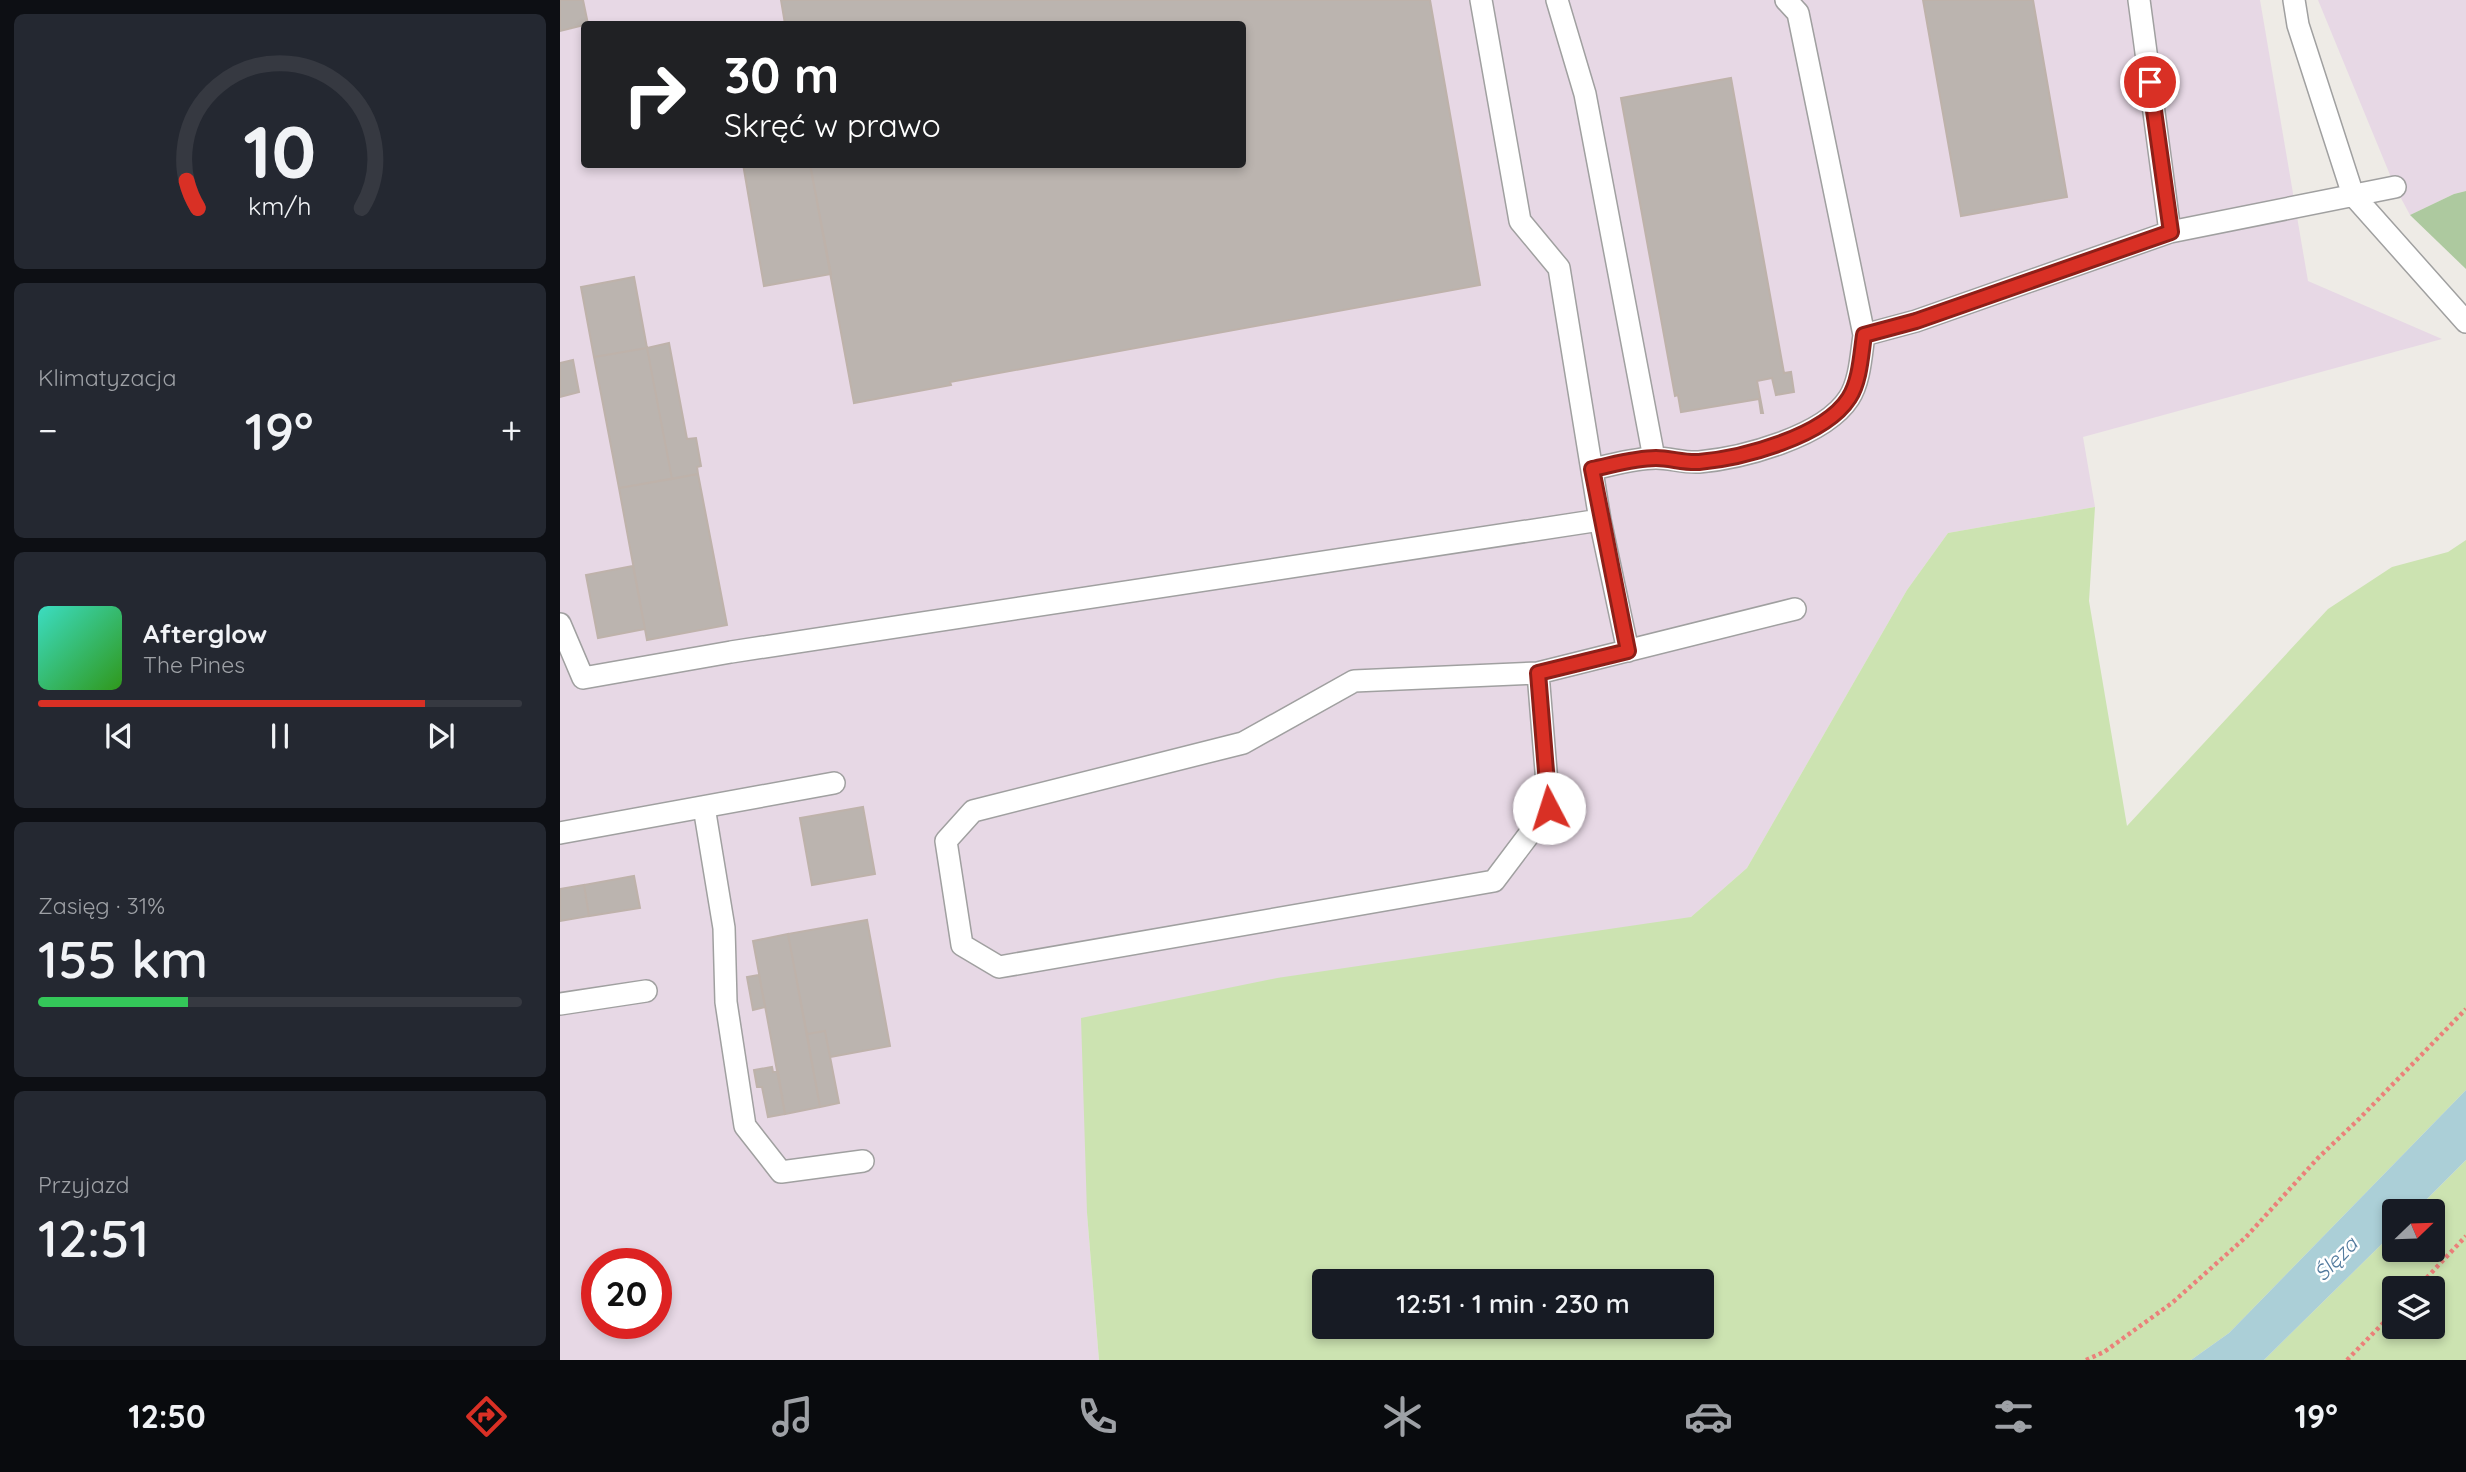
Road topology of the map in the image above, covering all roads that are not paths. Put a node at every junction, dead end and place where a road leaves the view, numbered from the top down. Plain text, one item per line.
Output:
1 (1481, 0) edge
2 (1557, 0) edge
3 (1786, 0) edge
4 (2139, 0) edge
5 (2294, 0) edge
6 (2395, 187) dead end
7 (2353, 195) junction
8 (2171, 232) junction
9 (2466, 322) edge
10 (1864, 335) junction
11 (1654, 458) junction
12 (1592, 469) junction
13 (1600, 520) junction
14 (1796, 609) dead end
15 (560, 624) edge
16 (1628, 651) junction
17 (1538, 673) junction
18 (834, 783) dead end
19 (704, 807) junction
20 (560, 833) edge
21 (646, 991) dead end
22 (560, 1004) edge
23 (863, 1161) dead end

1 - 12 lane
2 - 11 lane
3 - 10 lane
4 - 8 lane
5 - 7 lane
6 - 7 lane
7 - 8 lane
7 - 9 lane
8 - 10 lane
10 - 11 lane
11 - 12 lane
12 - 13 lane
13 - 15 lane
13 - 16 lane
14 - 16 lane
16 - 17 lane
17 - 17 lane
18 - 19 lane
19 - 20 lane
19 - 23 lane
21 - 22 lane

